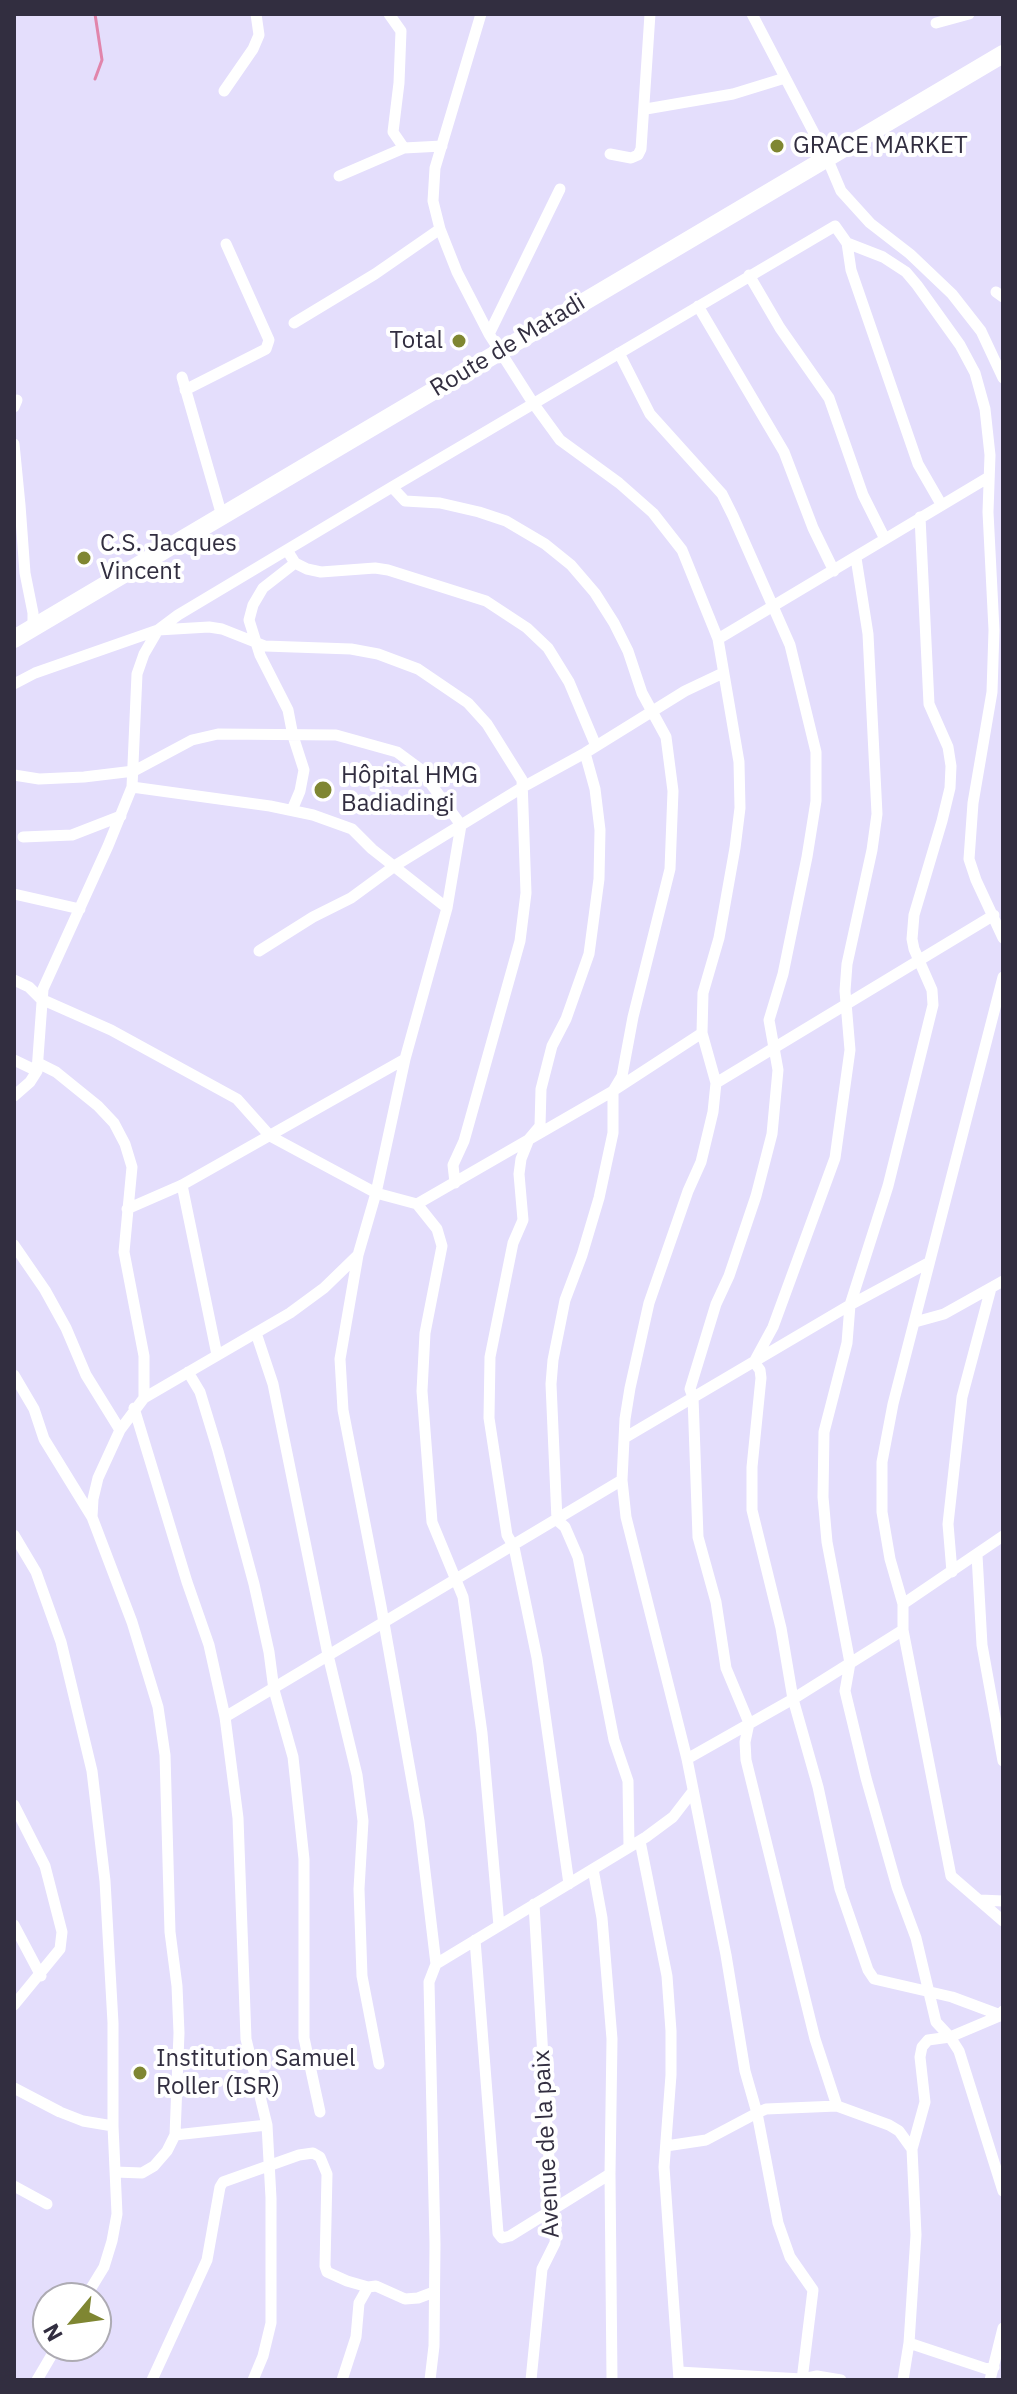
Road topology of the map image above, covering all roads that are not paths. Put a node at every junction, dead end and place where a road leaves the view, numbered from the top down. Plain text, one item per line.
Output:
1 (256, 14) edge
2 (389, 14) edge
3 (481, 14) edge
4 (650, 14) edge
5 (752, 14) edge
6 (969, 14) edge
7 (936, 23) dead end
8 (1003, 54) edge
9 (785, 78) junction
10 (224, 91) dead end
11 (646, 109) junction
12 (442, 146) junction
13 (404, 148) junction
14 (610, 154) dead end
15 (827, 158) junction
16 (339, 176) dead end
17 (560, 189) dead end
18 (440, 229) junction
19 (847, 243) junction
20 (226, 244) dead end
21 (749, 275) junction
22 (698, 306) junction
23 (294, 323) dead end
24 (489, 334) junction
25 (501, 350) junction
26 (619, 353) junction
27 (182, 377) dead end
28 (1003, 378) edge
29 (185, 390) junction
30 (533, 403) junction
31 (14, 444) edge
32 (989, 477) junction
33 (392, 487) junction
34 (941, 504) junction
35 (17, 505) edge
36 (988, 512) junction
37 (1003, 512) edge
38 (222, 516) junction
39 (920, 517) junction
40 (885, 539) junction
41 (287, 550) junction
42 (856, 558) junction
43 (295, 563) junction
44 (834, 571) junction
45 (774, 605) junction
46 (33, 628) junction
47 (158, 630) junction
48 (14, 639) edge
49 (718, 639) junction
50 (256, 645) junction
51 (723, 673) junction
52 (14, 684) edge
53 (654, 712) junction
54 (293, 736) junction
55 (590, 750) junction
56 (134, 771) junction
57 (14, 775) edge
58 (132, 787) junction
59 (523, 787) junction
60 (292, 810) junction
61 (121, 816) junction
62 (461, 825) junction
63 (23, 837) dead end
64 (396, 865) junction
65 (14, 894) edge
66 (447, 908) junction
67 (80, 909) junction
68 (994, 915) junction
69 (1003, 938) edge
70 (259, 951) dead end
71 (918, 962) junction
72 (1003, 977) edge
73 (14, 980) edge
74 (41, 999) junction
75 (847, 1004) junction
76 (702, 1033) junction
77 (774, 1048) junction
78 (405, 1059) junction
79 (14, 1060) edge
80 (38, 1067) junction
81 (716, 1083) junction
82 (613, 1091) junction
83 (14, 1096) edge
84 (270, 1136) junction
85 (529, 1139) junction
86 (455, 1183) junction
87 (182, 1185) junction
88 (376, 1193) junction
89 (417, 1204) junction
90 (127, 1209) junction
91 (14, 1245) edge
92 (358, 1255) junction
93 (928, 1263) junction
94 (1000, 1281) edge
95 (850, 1305) junction
96 (915, 1322) junction
97 (256, 1333) junction
98 (217, 1355) junction
99 (754, 1362) junction
100 (188, 1372) junction
101 (14, 1375) edge
102 (693, 1397) junction
103 (144, 1398) junction
104 (134, 1408) junction
105 (120, 1430) junction
106 (626, 1437) junction
107 (622, 1480) junction
108 (92, 1517) junction
109 (557, 1520) junction
110 (14, 1535) edge
111 (1003, 1536) edge
112 (514, 1547) junction
113 (977, 1555) junction
114 (952, 1572) junction
115 (456, 1581) junction
116 (903, 1604) junction
117 (383, 1623) junction
118 (903, 1630) junction
119 (328, 1655) junction
120 (850, 1663) junction
121 (274, 1690) junction
122 (793, 1699) junction
123 (225, 1717) junction
124 (749, 1723) junction
125 (687, 1759) junction
126 (1003, 1761) edge
127 (693, 1791) junction
128 (14, 1805) edge
129 (635, 1844) junction
130 (593, 1869) junction
131 (569, 1884) junction
132 (980, 1900) junction
133 (1003, 1901) edge
134 (534, 1904) junction
135 (1003, 1921) edge
136 (14, 1925) edge
137 (499, 1926) junction
138 (475, 1940) junction
139 (436, 1964) junction
140 (41, 1976) junction
141 (928, 1993) junction
142 (14, 2005) edge
143 (1003, 2014) edge
144 (950, 2037) junction
145 (379, 2064) dead end
146 (14, 2088) edge
147 (837, 2106) junction
148 (320, 2112) dead end
149 (757, 2113) junction
150 (267, 2125) junction
151 (113, 2126) junction
152 (175, 2135) junction
153 (666, 2146) junction
154 (912, 2149) junction
155 (269, 2165) junction
156 (115, 2172) junction
157 (610, 2174) junction
158 (14, 2186) edge
159 (1003, 2191) edge
160 (47, 2204) dead end
161 (552, 2211) junction
162 (95, 2282) edge
163 (368, 2287) junction
164 (434, 2292) junction
165 (1002, 2335) edge
166 (909, 2343) junction
167 (48, 2362) edge
168 (994, 2367) junction
169 (679, 2376) edge
170 (722, 2376) edge
171 (37, 2380) edge
172 (152, 2380) edge
173 (253, 2380) edge
174 (342, 2380) edge
175 (430, 2380) edge
176 (531, 2380) edge
177 (612, 2380) edge
178 (802, 2380) edge
179 (841, 2380) edge
180 (903, 2380) edge
181 (990, 2380) edge

1 - 10 street
2 - 13 street
3 - 12 street
4 - 11 street
5 - 9 street
6 - 7 street
8 - 15 highway, Route de Matadi
9 - 11 street
9 - 15 street
11 - 14 street
12 - 13 street
12 - 18 street
13 - 16 street
15 - 25 highway, Route de Matadi
15 - 28 street
17 - 24 street
18 - 23 street
18 - 24 street
19 - 21 street
19 - 32 street
19 - 34 street
20 - 29 street
21 - 22 street
21 - 40 street
22 - 26 street
22 - 44 street
24 - 25 street
25 - 30 street
25 - 38 highway, Route de Matadi
26 - 30 street
26 - 45 street
27 - 29 street
29 - 38 street
30 - 33 street
30 - 49 street
31 - 35 street
32 - 34 street
32 - 36 street
33 - 41 street
33 - 53 street
34 - 39 street
35 - 46 street
36 - 37 street
36 - 68 street
38 - 46 highway, Route de Matadi
39 - 40 street
39 - 71 street
40 - 42 street
41 - 43 street
41 - 47 street
42 - 44 street
42 - 75 street
43 - 50 street
43 - 55 street
44 - 45 street
45 - 49 street
45 - 77 street
46 - 48 highway, Route de Matadi
47 - 50 street
47 - 52 street
47 - 56 street
49 - 51 street
50 - 54 street
50 - 59 street
51 - 53 street
51 - 76 street
53 - 55 street
53 - 82 street
54 - 56 street
54 - 60 street
54 - 62 street
55 - 59 street
55 - 85 street
56 - 57 street
56 - 58 street
58 - 60 street
58 - 61 street
59 - 62 street
59 - 86 street
60 - 64 street
61 - 63 street
61 - 67 street
62 - 64 street
62 - 66 street
64 - 66 street
64 - 70 street
65 - 67 street
66 - 78 street
67 - 74 street
68 - 69 street
68 - 71 street
71 - 75 street
71 - 95 street
72 - 93 street
73 - 74 street
74 - 80 street
74 - 84 street
75 - 77 street
75 - 99 street
76 - 81 street
76 - 82 street
77 - 81 street
77 - 102 street
78 - 84 street
78 - 88 street
79 - 80 street
80 - 83 street
80 - 90 street
81 - 106 street
82 - 85 street
82 - 109 street
84 - 87 street
84 - 88 street
85 - 86 street
85 - 112 street
86 - 89 street
87 - 90 street
87 - 98 street
88 - 89 street
88 - 92 street
89 - 115 street
90 - 103 street
91 - 105 street
92 - 97 street
92 - 117 street
93 - 95 street
93 - 96 street
94 - 96 street
94 - 114 street
95 - 99 street
95 - 120 street
96 - 116 street
97 - 98 street
97 - 119 street
98 - 100 street
99 - 102 street
99 - 122 street
100 - 103 street
100 - 121 street
101 - 108 street
102 - 106 street
102 - 124 street
103 - 104 street
104 - 105 street
104 - 123 street
105 - 108 street
106 - 107 street
107 - 109 street
107 - 125 street
108 - 152 street
109 - 112 street
109 - 129 street
110 - 151 street
111 - 113 street
112 - 115 street
112 - 131 street
113 - 114 street
113 - 126 street
114 - 116 street
115 - 117 street
115 - 137 street
116 - 118 street
117 - 119 street
117 - 139 street
118 - 120 street
118 - 132 street
119 - 121 street
119 - 145 street
120 - 122 street
120 - 141 street
121 - 123 street
121 - 148 street
122 - 124 street
122 - 141 street
123 - 150 street
124 - 125 street
124 - 147 street
125 - 127 street
127 - 129 street
127 - 149 street
128 - 140 street
129 - 130 street
129 - 153 street
130 - 131 street
130 - 157 street
131 - 134 street
132 - 133 street
132 - 135 street
134 - 137 street
134 - 161 street, Avenue de la paix
136 - 140 street
137 - 138 street
138 - 139 street
138 - 161 street
139 - 164 street
140 - 142 street
141 - 143 street
141 - 144 street
143 - 144 street
144 - 154 street
144 - 159 street
146 - 151 street
147 - 149 street
147 - 154 street
149 - 153 street
149 - 178 street
150 - 152 street
150 - 155 street
151 - 156 street
152 - 156 street
153 - 169 street
154 - 166 street
155 - 163 street
155 - 172 street
155 - 173 street
156 - 162 street
157 - 161 street
157 - 177 street
158 - 160 street
161 - 176 street, Avenue de la paix
163 - 164 street
163 - 174 street
164 - 175 street
165 - 168 street
166 - 168 street
166 - 180 street
167 - 171 street
168 - 181 street
169 - 170 street
170 - 178 street
178 - 179 street

